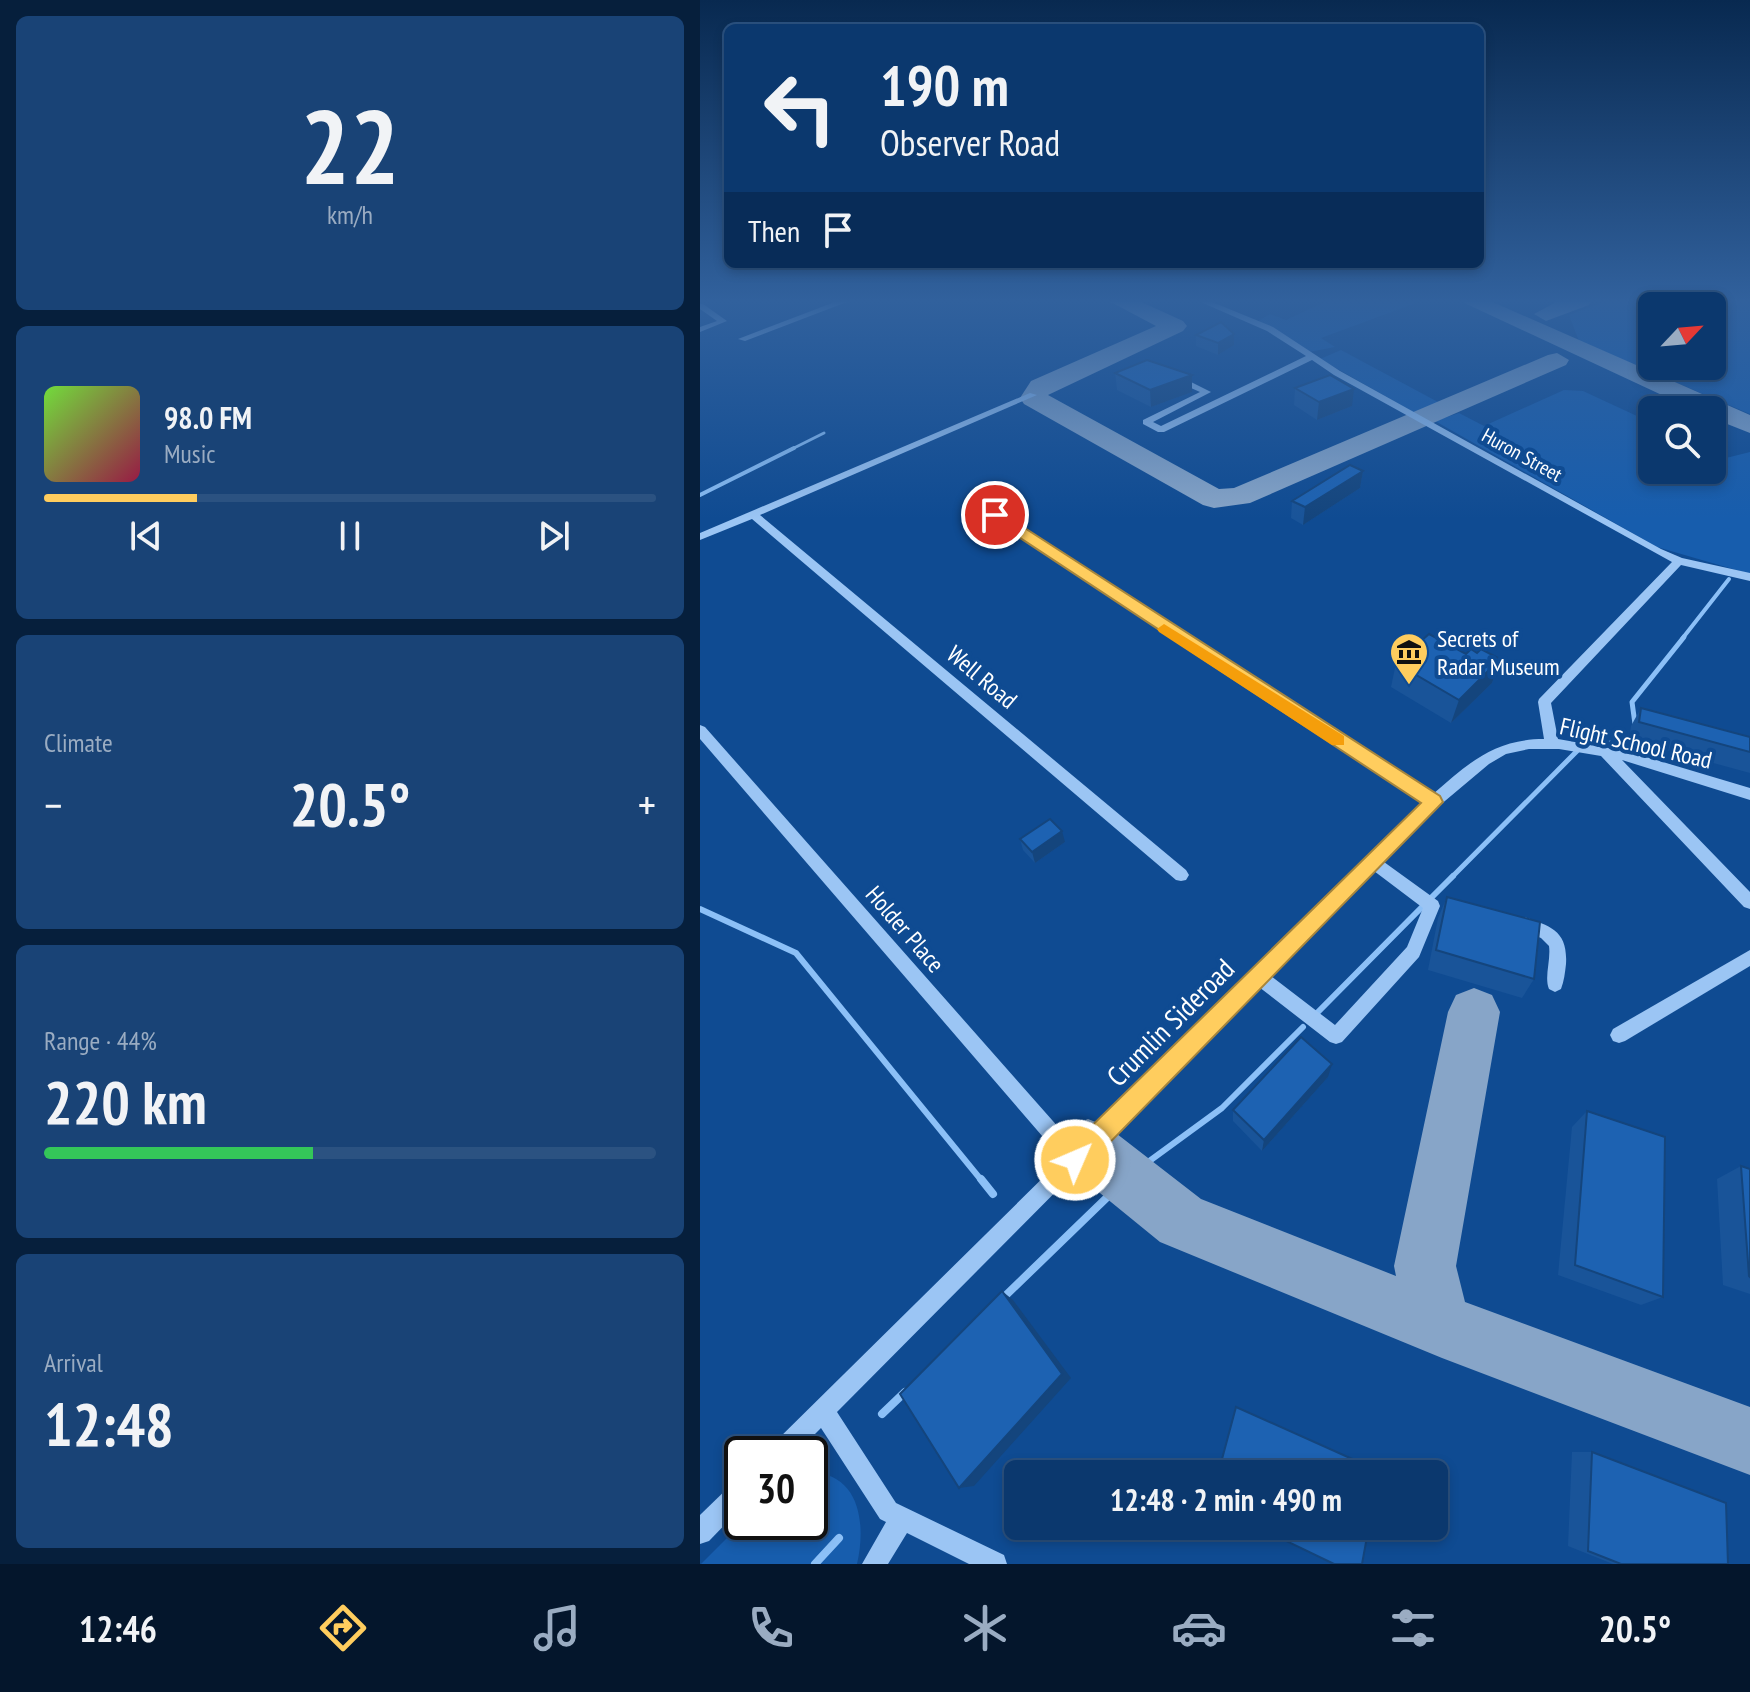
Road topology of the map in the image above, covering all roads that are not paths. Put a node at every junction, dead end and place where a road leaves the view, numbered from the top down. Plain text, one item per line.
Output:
1 (1278, 373) edge
2 (1339, 373) edge
3 (1167, 379) edge
4 (1207, 392) junction
5 (1033, 395) dead end
6 (1223, 400) junction
7 (1178, 407) junction
8 (1194, 414) junction
9 (749, 511) junction
10 (995, 515) dead end
11 (700, 537) edge
12 (1679, 561) junction
13 (1750, 577) edge
14 (953, 682) dead end
15 (700, 730) edge
16 (1552, 744) junction
17 (1606, 753) junction
18 (1750, 794) edge
19 (1434, 802) junction
20 (1373, 862) junction
21 (1181, 875) dead end
22 (1750, 902) edge
23 (1513, 921) edge
24 (1750, 957) edge
25 (1258, 976) junction
26 (1555, 984) dead end
27 (1619, 1035) dead end
28 (1075, 1160) junction
29 (823, 1411) junction
30 (797, 1436) edge
31 (724, 1508) edge
32 (902, 1518) junction
33 (700, 1532) edge
34 (874, 1564) edge
35 (995, 1564) edge

1 - 6 street
2 - 12 street, Huron Street
3 - 4 street
4 - 6 street
4 - 7 street
5 - 9 street
6 - 8 street
7 - 8 street
7 - 8 street
9 - 11 street
9 - 14 street
9 - 21 street, Well Road
10 - 19 street
12 - 13 street, Huron Street
12 - 16 street
15 - 28 street, Holder Place
16 - 17 street, Flight School Road
16 - 19 street, Flight School Road
17 - 18 street, Flight School Road
17 - 22 street
19 - 20 street, Crumlin Sideroad
20 - 25 street, Crumlin Sideroad
20 - 25 street
23 - 26 street
24 - 27 street
25 - 28 street, Crumlin Sideroad
28 - 29 street, Crumlin Sideroad
29 - 30 street, Crumlin Sideroad
29 - 32 street
31 - 33 street
32 - 34 street
32 - 35 street

